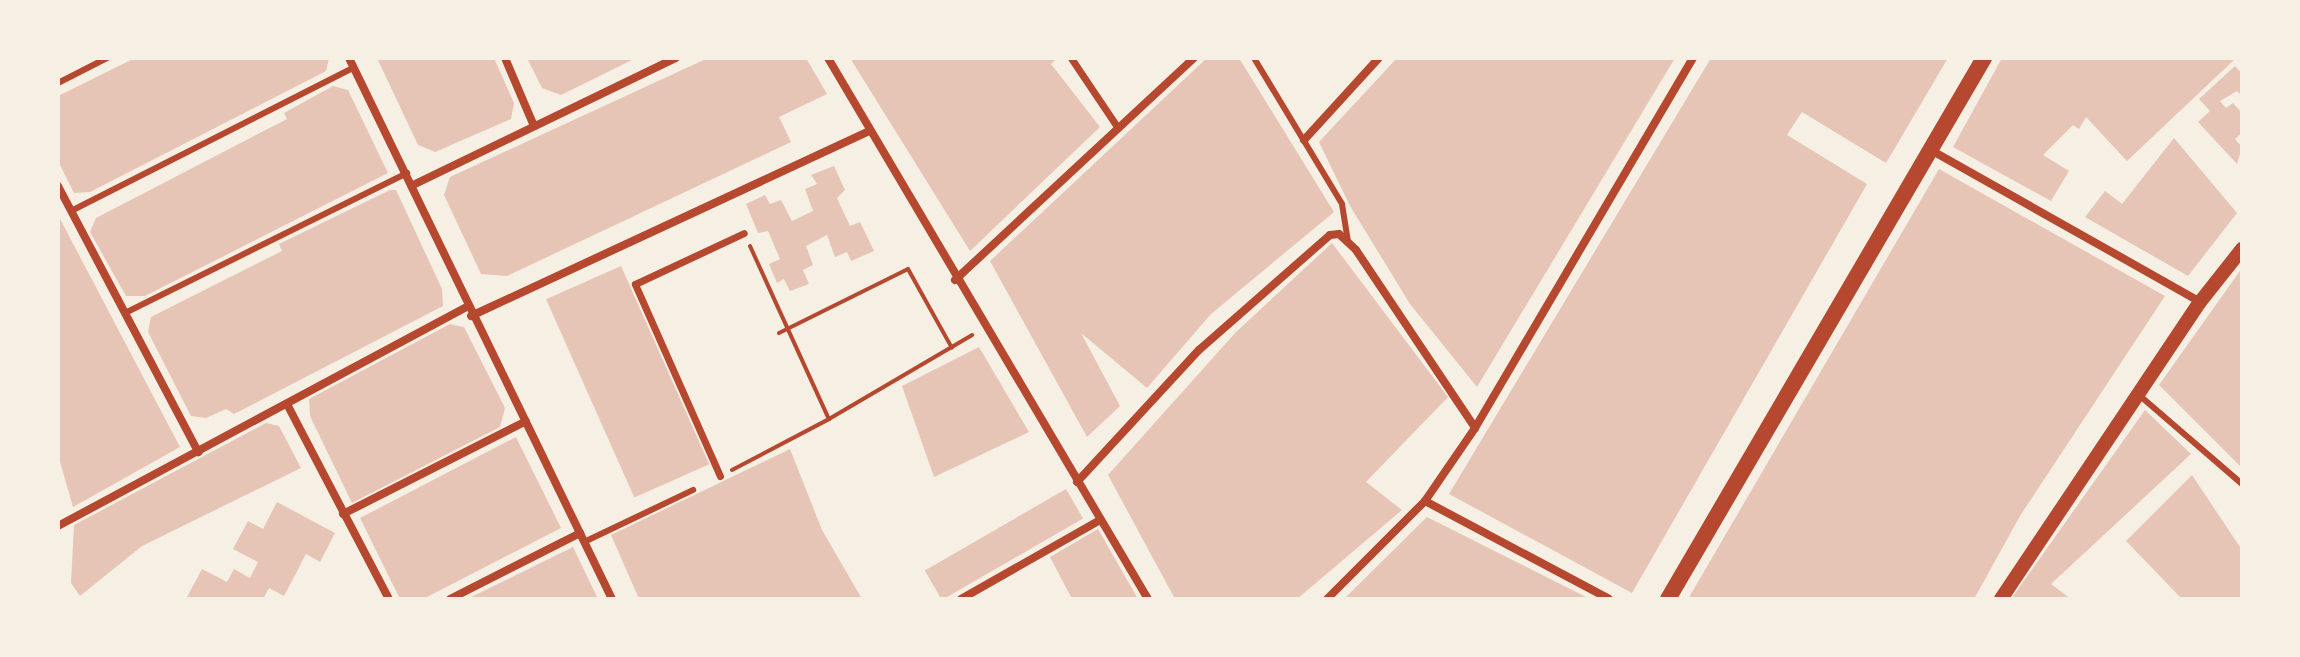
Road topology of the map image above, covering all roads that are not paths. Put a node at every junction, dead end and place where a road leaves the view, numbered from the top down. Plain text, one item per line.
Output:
1 (107, 58) edge
2 (349, 58) edge
3 (505, 58) edge
4 (676, 58) edge
5 (828, 58) edge
6 (1071, 58) edge
7 (1194, 58) edge
8 (1254, 58) edge
9 (1379, 58) edge
10 (1693, 58) edge
11 (1984, 58) edge
12 (663, 61) edge
13 (353, 68) junction
14 (58, 83) edge
15 (534, 126) junction
16 (1118, 128) junction
17 (870, 131) junction
18 (1304, 140) junction
19 (1929, 149) junction
20 (407, 173) junction
21 (413, 185) junction
22 (58, 186) edge
23 (71, 211) junction
24 (744, 233) road end
25 (1348, 240) junction
26 (2242, 249) edge
27 (955, 280) junction
28 (2200, 302) junction
29 (466, 307) junction
30 (125, 313) junction
31 (471, 316) junction
32 (2139, 395) junction
33 (288, 406) junction
34 (526, 421) junction
35 (1475, 428) junction
36 (198, 452) junction
37 (722, 475) road end
38 (1077, 482) junction
39 (2242, 484) edge
40 (693, 490) dead end
41 (1425, 501) junction
42 (343, 514) junction
43 (1100, 520) junction
44 (58, 526) edge
45 (582, 537) junction
46 (389, 599) edge
47 (450, 599) edge
48 (612, 599) edge
49 (961, 599) edge
50 (1148, 599) edge
51 (1327, 599) edge
52 (1609, 599) edge
53 (1668, 599) edge
54 (2001, 599) edge

1 - 14 lane
2 - 13 street
3 - 15 street
4 - 12 street
5 - 17 street
6 - 16 street
7 - 16 street
8 - 18 lane
9 - 18 street
10 - 35 street
11 - 19 main road
12 - 15 street
13 - 20 street
13 - 23 lane
15 - 21 street
16 - 27 street
17 - 27 street
17 - 31 street
18 - 25 lane
19 - 28 street
19 - 53 main road
20 - 21 street
20 - 30 lane
21 - 29 street
22 - 23 street
23 - 30 street
24 - 37 street
25 - 35 street
25 - 38 street
26 - 28 street
27 - 38 street
28 - 32 street
29 - 31 street
29 - 33 street
30 - 36 street
31 - 34 street
32 - 39 lane
32 - 54 street
33 - 36 street
33 - 42 street
34 - 42 street
34 - 45 street
35 - 41 street
36 - 44 street
38 - 43 street
40 - 45 lane
41 - 51 street
41 - 52 street
42 - 46 street
43 - 49 street
43 - 50 street
45 - 47 street
45 - 48 street

